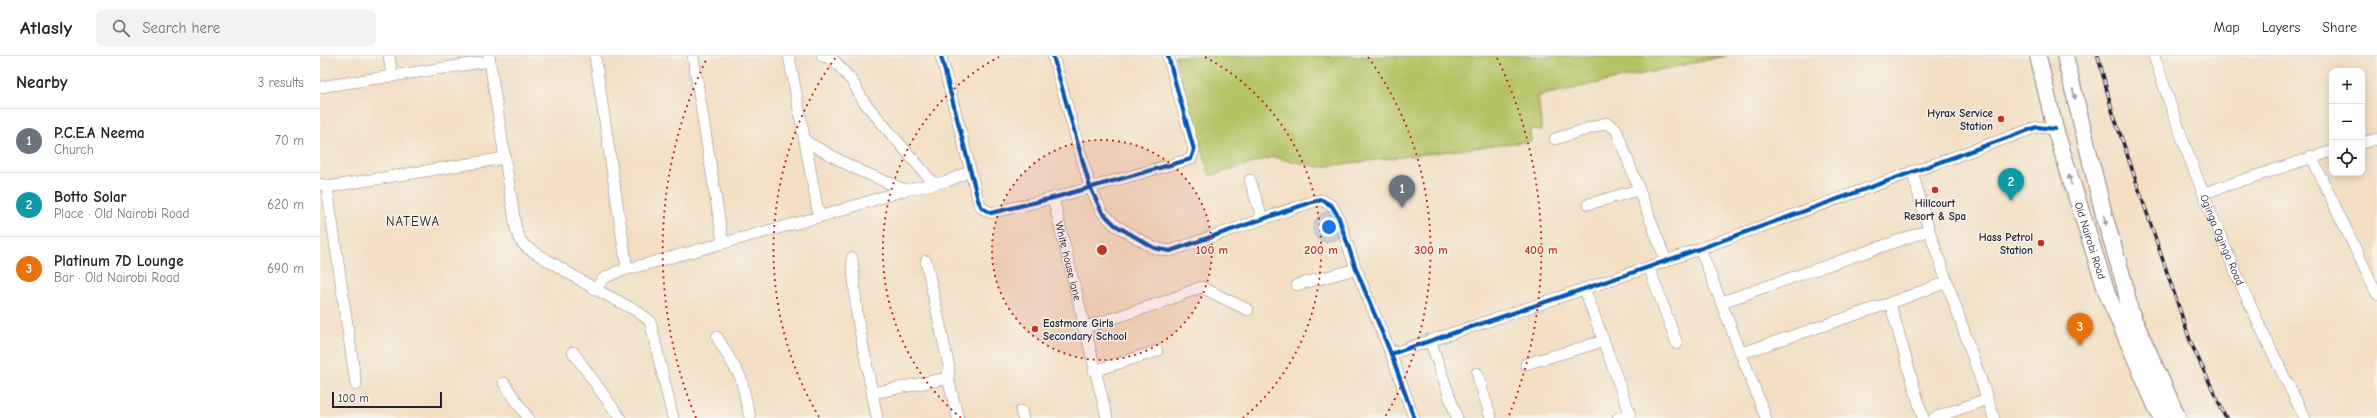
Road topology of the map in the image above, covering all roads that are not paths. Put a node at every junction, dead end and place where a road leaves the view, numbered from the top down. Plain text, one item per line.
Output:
1 (389, 56) edge
2 (595, 56) edge
3 (693, 56) edge
4 (789, 56) edge
5 (822, 56) edge
6 (941, 56) edge
7 (1052, 56) edge
8 (1168, 56) edge
9 (2038, 56) edge
10 (2065, 56) edge
11 (2154, 56) edge
12 (489, 58) edge
13 (392, 76) junction
14 (320, 86) edge
15 (2055, 129) junction
16 (1555, 139) dead end
17 (2377, 139) edge
18 (805, 141) junction
19 (2365, 142) edge
20 (2329, 152) edge
21 (2311, 156) junction
22 (505, 158) junction
23 (970, 171) junction
24 (1912, 171) junction
25 (1250, 180) dead end
26 (934, 184) junction
27 (324, 186) edge
28 (1090, 187) junction
29 (905, 190) junction
30 (1638, 190) junction
31 (2204, 193) junction
32 (1053, 198) junction
33 (1589, 204) dead end
34 (819, 217) junction
35 (1262, 218) junction
36 (1929, 230) junction
37 (723, 243) junction
38 (1700, 248) junction
39 (852, 258) dead end
40 (926, 261) dead end
41 (1666, 261) junction
42 (1649, 267) junction
43 (627, 269) junction
44 (1356, 269) junction
45 (1947, 282) junction
46 (2124, 282) junction
47 (1297, 285) dead end
48 (595, 289) junction
49 (1585, 290) junction
50 (2107, 294) junction
51 (2377, 294) edge
52 (1722, 302) junction
53 (1890, 303) junction
54 (1248, 310) dead end
55 (1083, 328) junction
56 (717, 337) dead end
57 (1430, 340) junction
58 (1604, 341) junction
59 (1677, 344) dead end
60 (2137, 346) junction
61 (1157, 351) dead end
62 (573, 352) dead end
63 (1742, 353) junction
64 (1391, 354) junction
65 (1526, 364) dead end
66 (1094, 371) junction
67 (1477, 373) dead end
68 (948, 378) junction
69 (504, 383) dead end
70 (356, 385) dead end
71 (873, 393) junction
72 (1987, 399) junction
73 (528, 418) edge
74 (620, 418) edge
75 (673, 418) edge
76 (750, 418) edge
77 (877, 418) edge
78 (958, 418) edge
79 (1107, 418) edge
80 (1414, 418) edge
81 (1457, 418) edge
82 (1491, 418) edge
83 (1618, 418) edge
84 (1766, 418) edge
85 (1923, 418) edge
86 (1934, 418) edge
87 (1994, 418) edge
88 (2150, 418) edge
89 (2161, 418) edge
90 (2178, 418) edge
91 (2187, 418) edge
92 (2305, 418) edge

1 - 13 street
2 - 43 street
3 - 37 street
4 - 18 street
5 - 26 street
6 - 23 street
7 - 28 street
8 - 28 street
9 - 15 highway, Old Nairobi Road
10 -> 46 highway, Old Nairobi Road
11 - 31 street, Oginga Oginga Road
12 - 13 street
12 - 22 street
13 - 14 street
15 - 24 street
50 -> 15 highway, Old Nairobi Road
16 - 30 street
17 - 19 street
18 - 29 street
18 - 34 street
20 - 21 street
21 - 31 street
21 - 51 street
22 - 27 street
22 - 48 street
23 - 26 street
23 - 32 street
24 - 36 street
24 - 38 street
25 - 35 street
26 - 29 street
27 - 70 street
28 - 32 street
28 - 35 street
29 - 34 street
30 - 33 street
30 - 41 street
31 - 92 street, Oginga Oginga Road
32 - 55 street, White house lane
34 - 37 street
35 - 44 street
36 - 45 street
36 - 52 street
37 - 43 street
38 - 41 street
38 - 52 street
39 - 71 street
40 - 68 street
41 - 42 street
42 - 49 street
42 - 59 street
43 - 48 street
44 - 47 street
44 - 64 street
45 - 53 street
45 - 72 street
46 - 60 highway, Old Nairobi Road
46 - 91 highway
48 - 75 street
49 - 57 street
49 - 58 street
50 - 60 highway, Old Nairobi Road
50 - 88 highway
52 - 63 street
53 - 63 street
53 - 85 street
54 - 55 street
55 - 66 street, White house lane
56 - 76 street
57 - 64 street
57 - 81 street
58 - 65 street
58 - 83 street
60 - 89 highway, Old Nairobi Road
60 - 90 highway
61 - 66 street
62 - 74 street
63 - 84 street
64 - 80 street
66 - 79 street, White house lane
67 - 82 street
68 - 71 street
68 - 78 street
69 - 73 street
71 - 77 street
72 - 86 street
72 - 87 street

